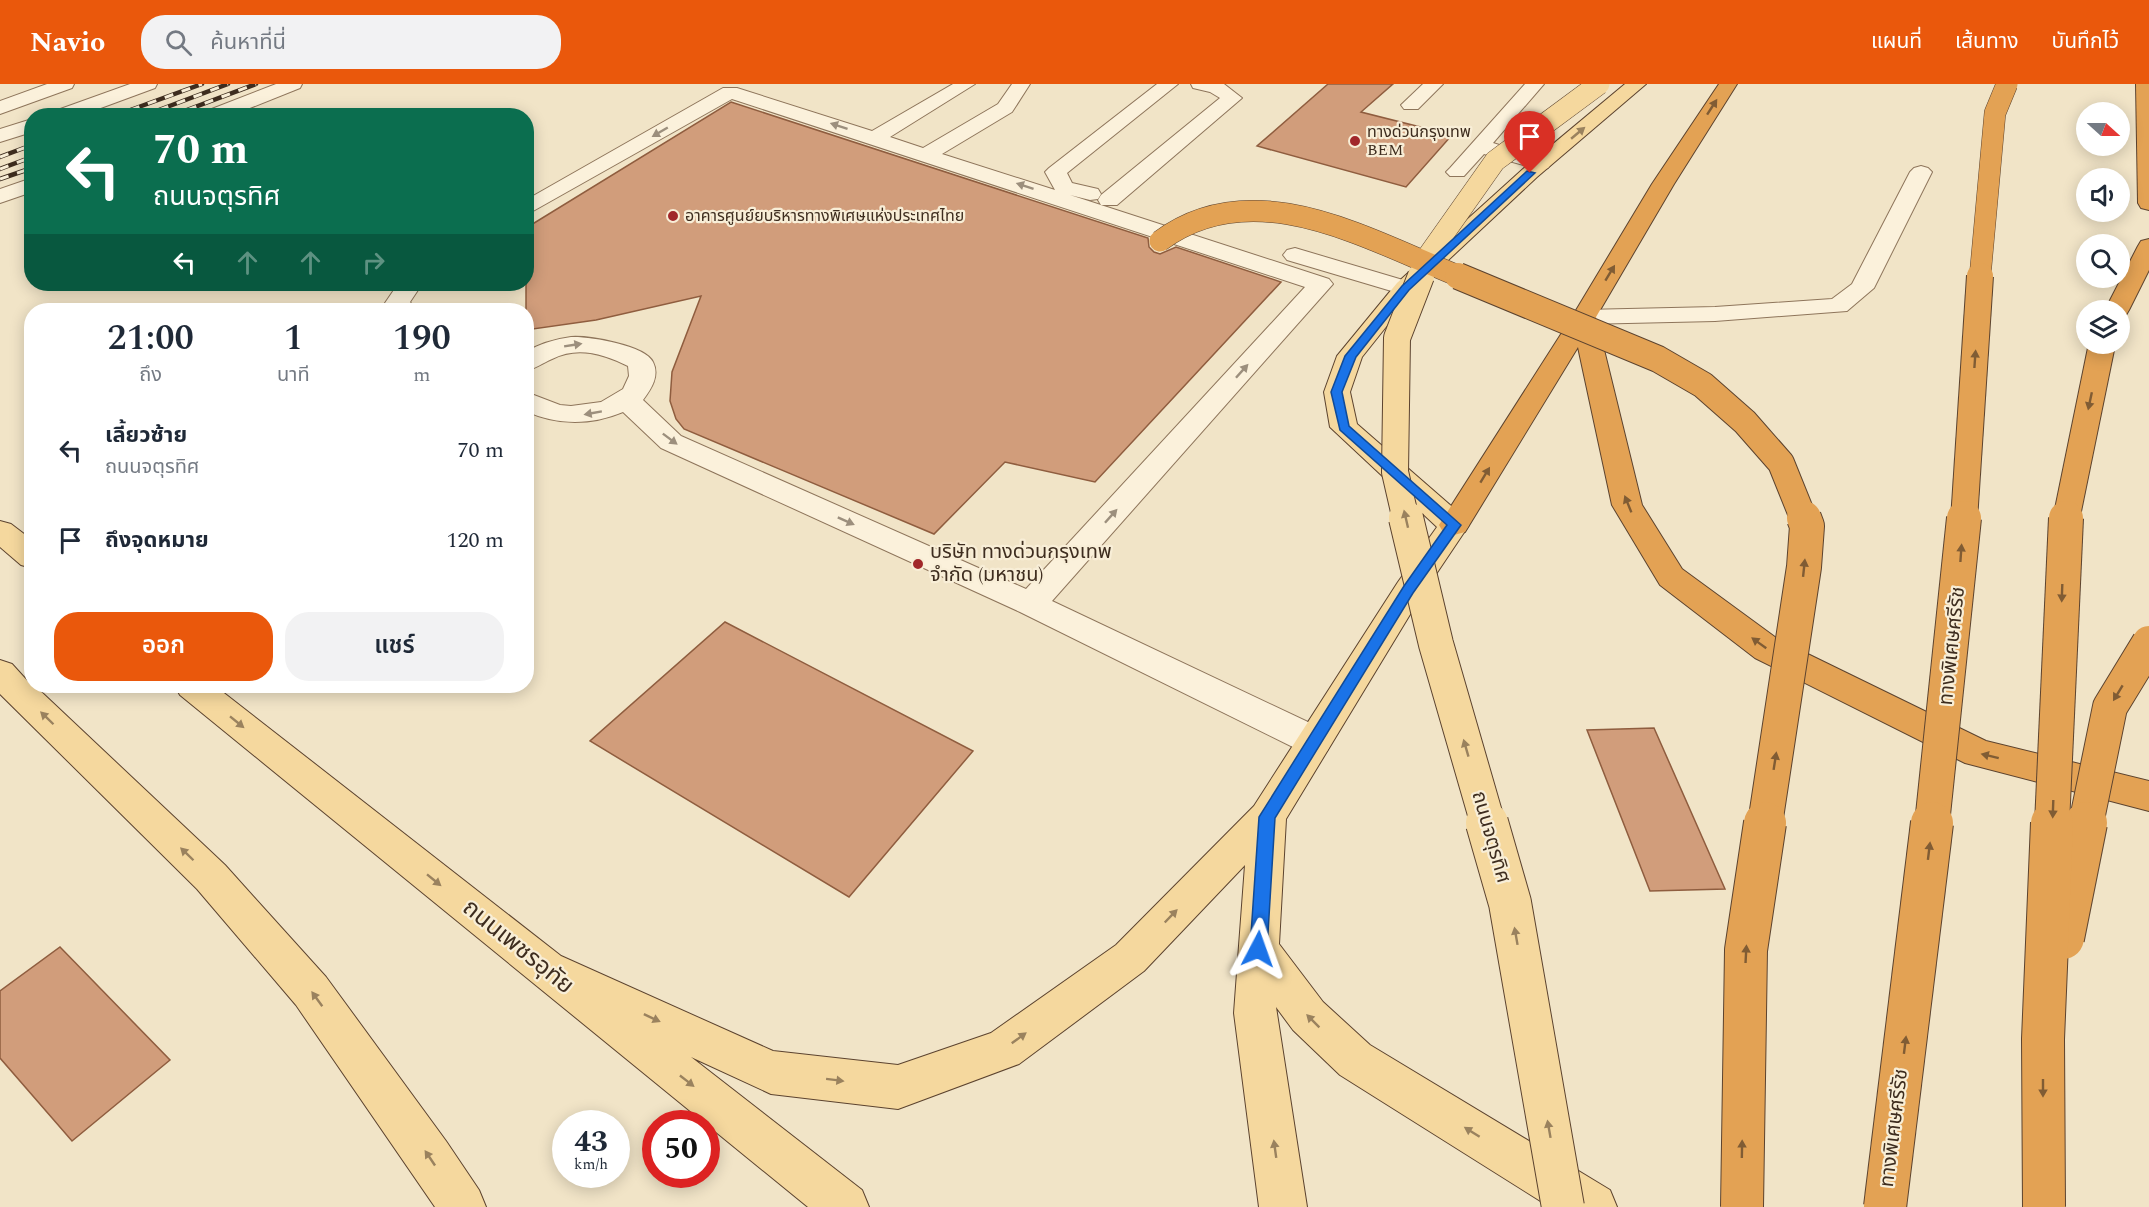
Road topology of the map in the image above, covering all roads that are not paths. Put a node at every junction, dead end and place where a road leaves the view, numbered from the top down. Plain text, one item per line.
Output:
1 (65, 84) edge
2 (148, 84) edge
3 (293, 84) edge
4 (705, 84) edge
5 (966, 84) edge
6 (1021, 84) edge
7 (1169, 84) edge
8 (1200, 84) edge
9 (1434, 84) edge
10 (1535, 84) edge
11 (1599, 84) edge
12 (1637, 84) edge
13 (1728, 84) edge
14 (2007, 84) edge
15 (2145, 84) edge
16 (730, 92) junction
17 (1411, 105) dead end
18 (0, 108) edge
19 (81, 108) edge
20 (232, 108) edge
21 (24, 128) edge
22 (0, 136) edge
23 (875, 138) junction
24 (1480, 146) junction
25 (928, 154) junction
26 (1542, 164) junction
27 (1457, 172) dead end
28 (1921, 172) dead end
29 (24, 187) edge
30 (0, 196) edge
31 (1109, 200) junction
32 (2149, 203) edge
33 (534, 204) edge
34 (1160, 242) dead end
35 (2149, 246) edge
36 (1405, 288) junction
37 (2122, 300) edge
38 (1584, 317) junction
39 (2100, 354) edge
40 (534, 357) edge
41 (627, 399) junction
42 (534, 403) edge
43 (560, 414) junction
44 (534, 424) edge
45 (1454, 525) junction
46 (0, 531) edge
47 (24, 550) edge
48 (1031, 604) junction
49 (2149, 643) edge
50 (0, 673) edge
51 (201, 693) edge
52 (1314, 741) junction
53 (2149, 796) edge
54 (1267, 817) junction
55 (1258, 949) junction
56 (542, 967) junction
57 (2043, 1039) junction
58 (462, 1207) edge
59 (845, 1207) edge
60 (1283, 1207) edge
61 (1563, 1207) edge
62 (1593, 1207) edge
63 (1742, 1207) edge
64 (1885, 1207) edge
65 (2044, 1207) edge

1 - 18 street
2 - 19 street
3 - 20 street
4 - 16 street
5 - 23 street
6 - 25 street
7 - 31 street
8 - 31 street
9 - 17 street
10 - 24 street
61 -> 11 main road, ถนนจตุรทิศ, bridge
26 -> 12 main road
38 -> 13 highway
64 -> 14 highway, ทางพิเศษศรีรัช, bridge
15 - 32 highway
23 -> 16 street
16 -> 33 street
21 - 22 street
23 - 25 street
24 - 26 street
24 - 27 street
48 -> 25 street
26 - 36 main road
28 - 38 street
29 - 30 street
31 - 36 street
63 -> 34 highway, bridge
35 - 37 highway
36 - 45 main road
45 -> 38 highway
53 -> 38 highway
39 -> 57 highway, bridge
40 -> 41 street
41 -> 43 street
41 -> 48 street
42 - 43 street
43 - 44 street
45 - 52 main road
46 - 47 main road
48 - 52 street
49 -> 57 highway, bridge
58 -> 50 main road
51 -> 56 main road, ถนนเพชรอุทัย
52 - 54 main road
54 - 55 main road
56 -> 54 main road
60 -> 55 main road
62 -> 55 main road
56 -> 59 main road, ถนนเพชรอุทัย
57 -> 65 highway, bridge

